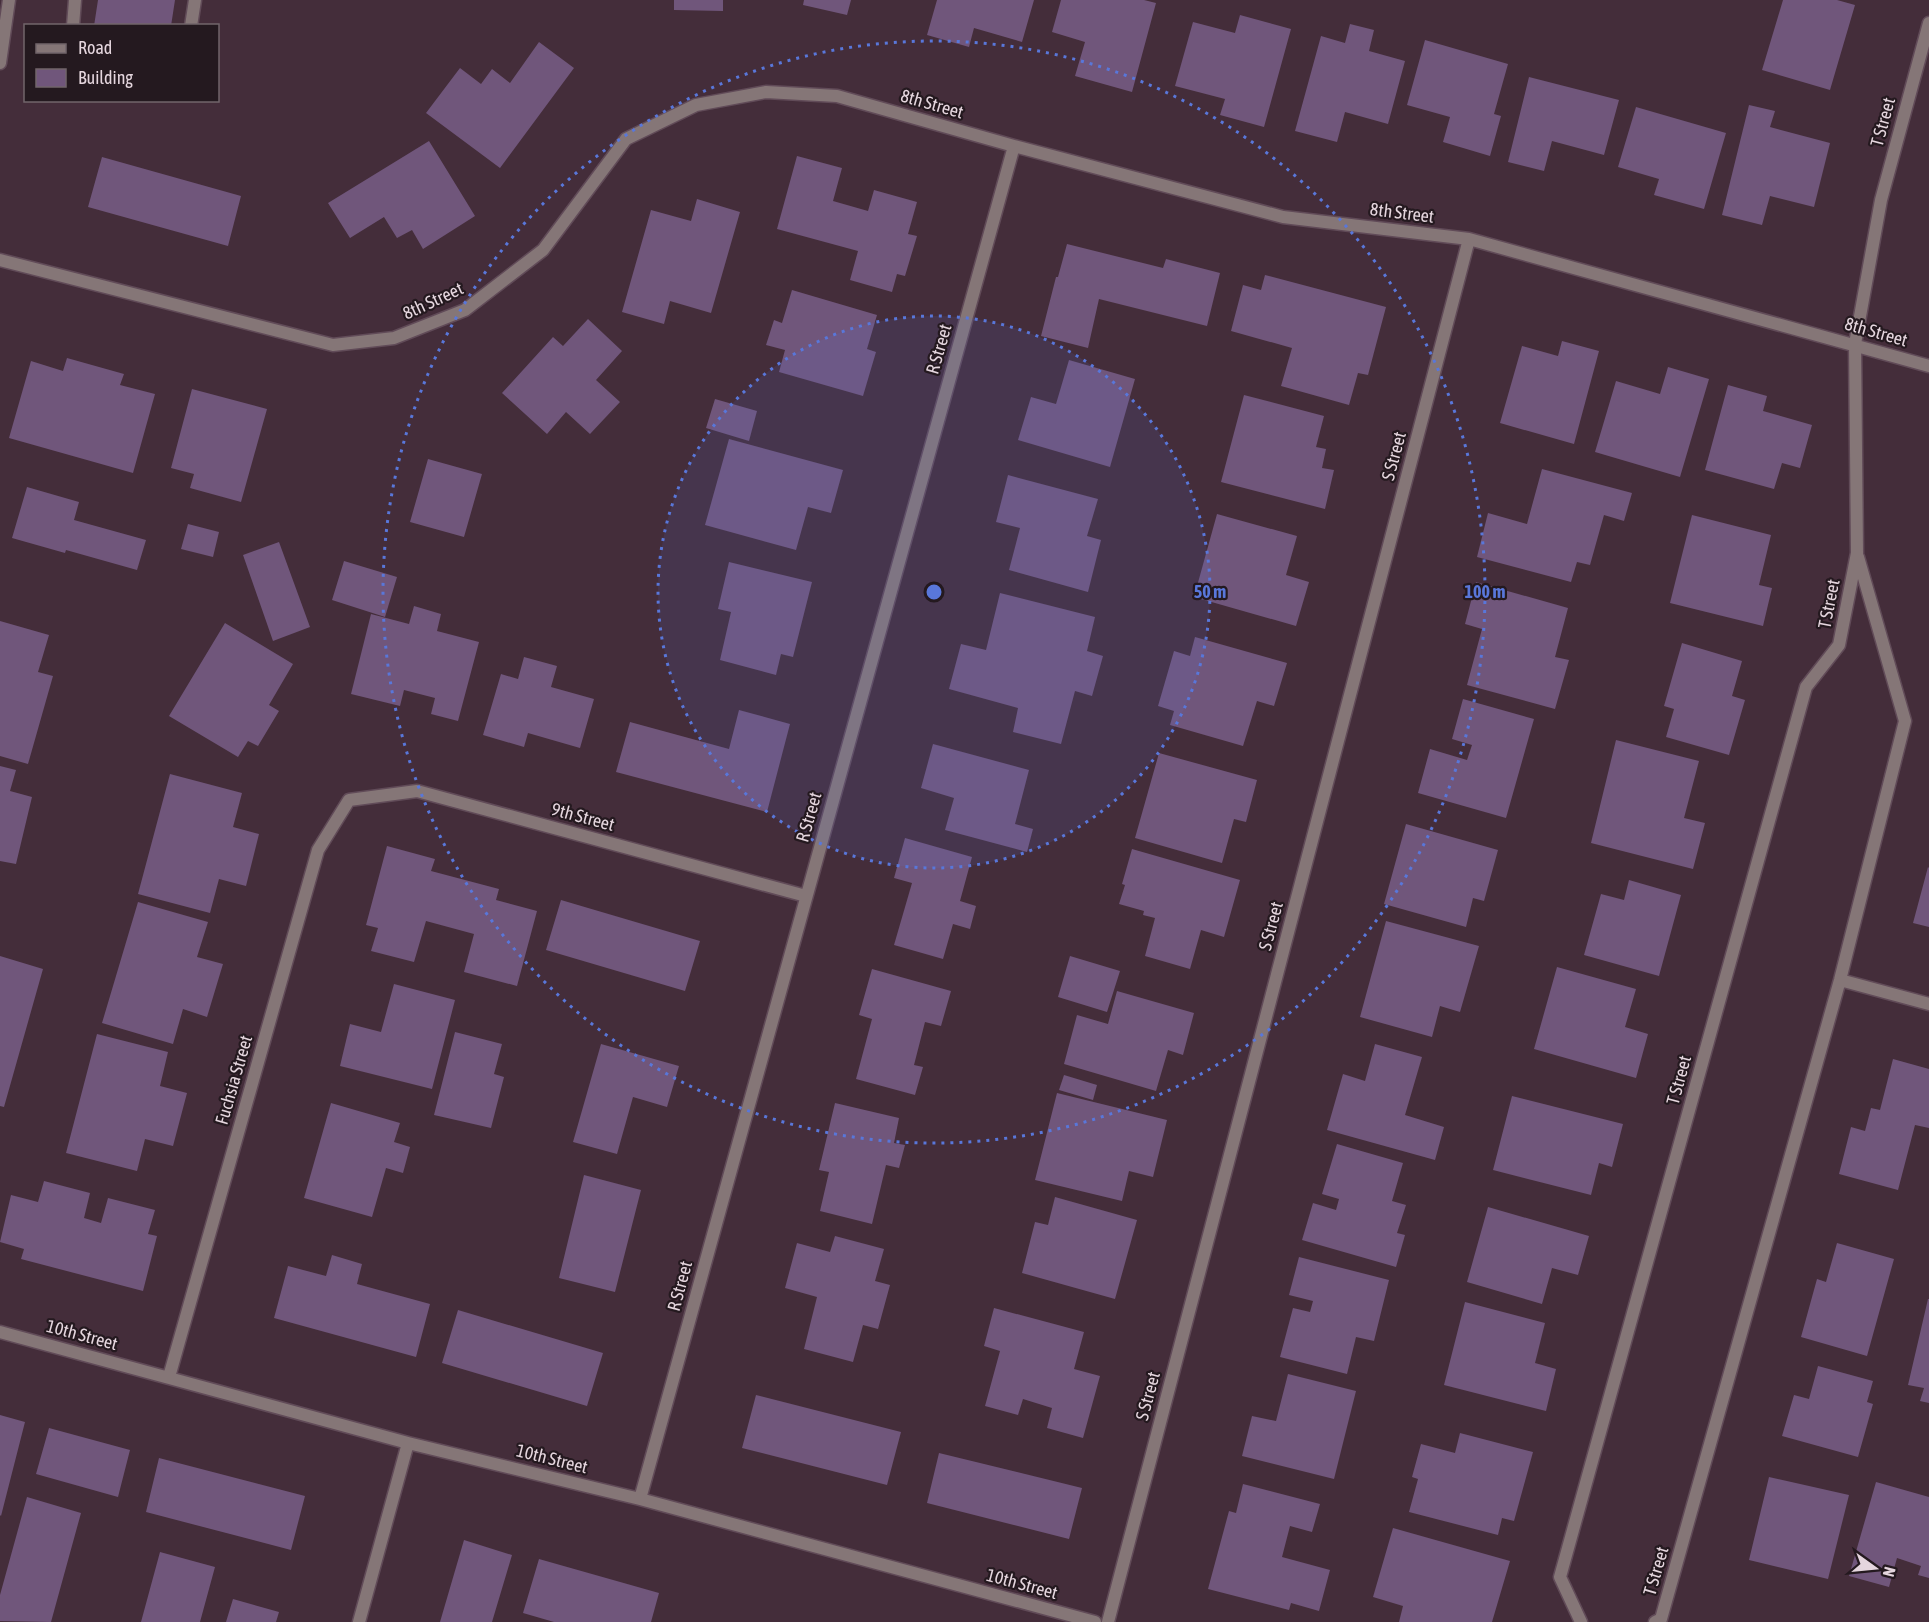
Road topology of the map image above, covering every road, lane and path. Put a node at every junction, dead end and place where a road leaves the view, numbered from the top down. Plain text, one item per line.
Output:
1 (9, 0) edge
2 (75, 0) edge
3 (195, 0) edge
4 (1929, 23) edge
5 (73, 24) edge
6 (191, 24) edge
7 (0, 63) edge
8 (1014, 146) junction
9 (1469, 239) junction
10 (0, 260) edge
11 (1855, 344) junction
12 (1929, 366) edge
13 (1857, 553) junction
14 (349, 800) joint
15 (806, 896) junction
16 (1840, 980) junction
17 (1929, 1004) edge
18 (0, 1332) edge
19 (169, 1377) junction
20 (408, 1443) junction
21 (640, 1499) junction
22 (359, 1622) edge
23 (1095, 1622) edge
24 (1108, 1622) edge
25 (1581, 1622) edge
26 (1654, 1622) edge

1 - 7 street
2 - 5 street
3 - 6 street
4 - 11 street, T Street
8 - 9 street, 8th Street
8 - 10 street, 8th Street
8 - 15 street, R Street
9 - 11 street, 8th Street
9 - 24 street, S Street
11 - 12 street, 8th Street
11 - 13 street, T Street
13 - 16 street, T Street
13 - 25 street, T Street
14 - 15 street, 9th Street
14 - 19 street, Fuchsia Street
15 - 21 street, R Street
16 - 17 street
16 - 26 street, T Street
18 - 19 street, 10th Street
19 - 20 street, 10th Street
20 - 21 street, 10th Street
20 - 22 street
21 - 23 street, 10th Street

